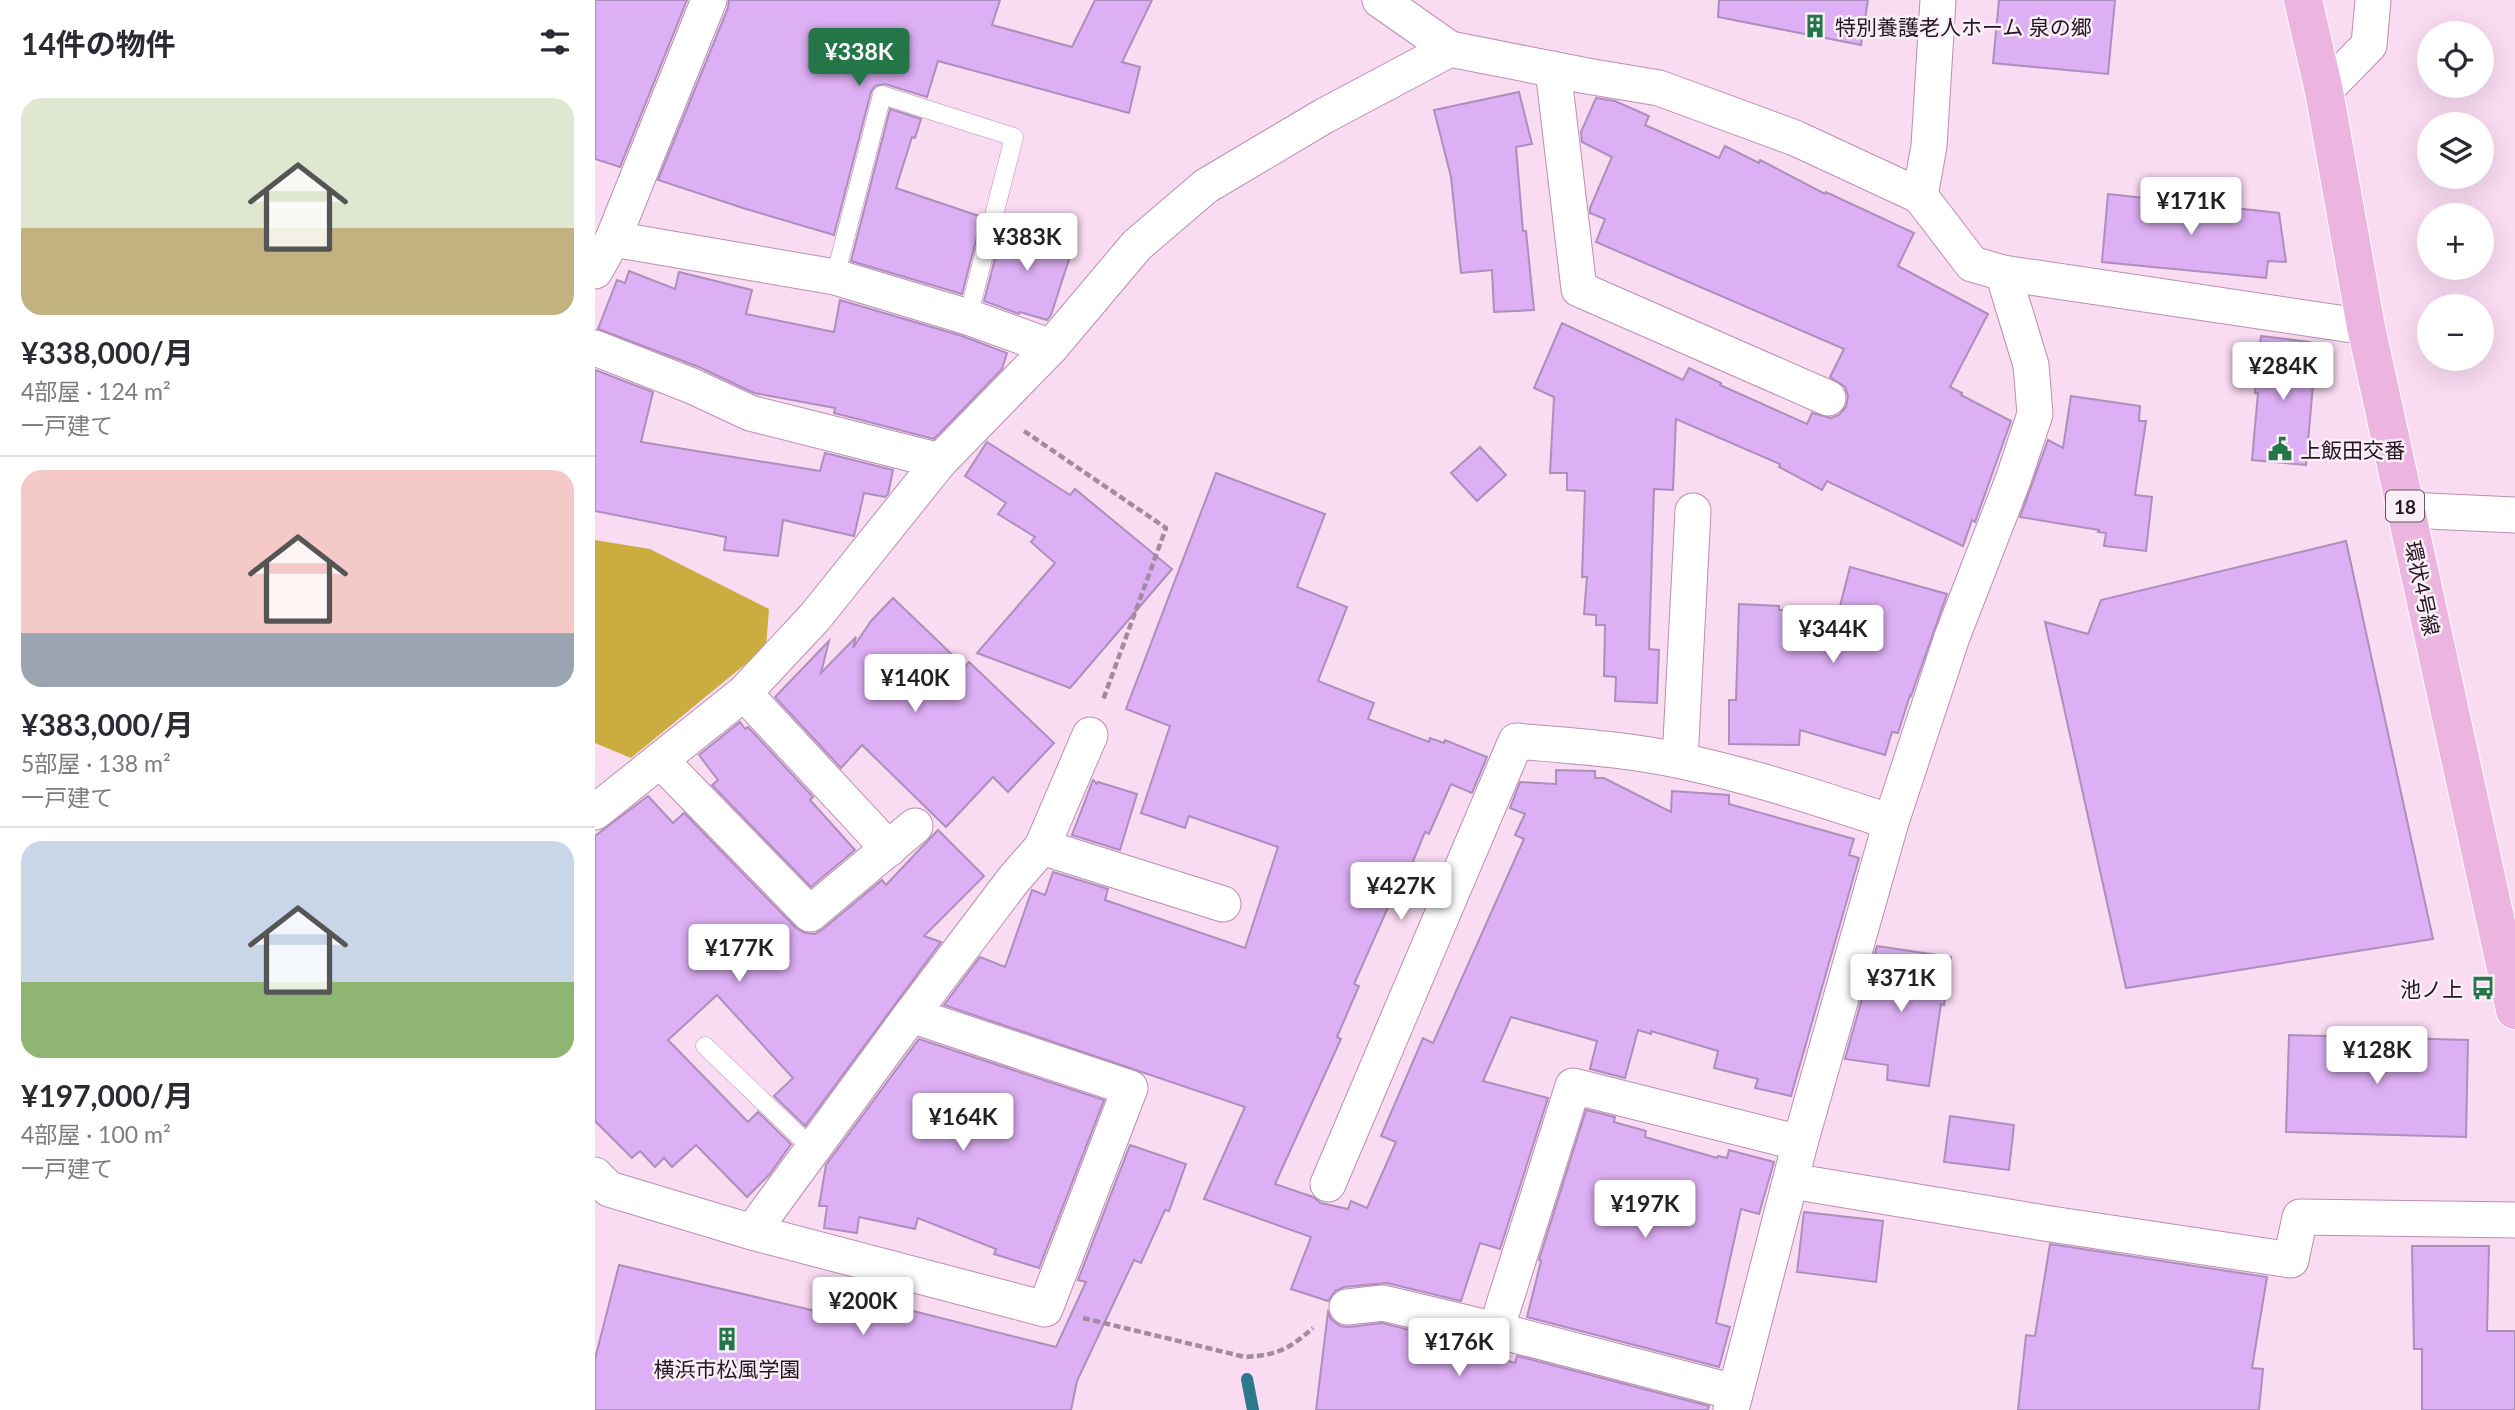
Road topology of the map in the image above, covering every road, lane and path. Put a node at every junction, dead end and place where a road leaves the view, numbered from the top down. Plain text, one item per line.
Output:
1 (709, 0) edge
2 (1380, 0) edge
3 (1938, 0) edge
4 (2303, 0) edge
5 (2373, 0) edge
6 (1450, 49) junction
7 (1553, 69) junction
8 (2324, 90) junction
9 (1920, 197) junction
10 (613, 239) junction
11 (595, 271) edge
12 (2003, 273) junction
13 (835, 277) junction
14 (968, 317) junction
15 (2366, 327) junction
16 (1051, 347) junction
17 (595, 348) edge
18 (1828, 398) dead end
19 (992, 408) junction
20 (940, 461) junction
21 (2406, 510) junction
22 (1693, 511) dead end
23 (2515, 515) edge
24 (744, 693) junction
25 (1090, 735) joint
26 (660, 761) junction
27 (1681, 761) junction
28 (595, 811) edge
29 (1891, 822) junction
30 (915, 826) dead end
31 (1042, 847) junction
32 (889, 849) junction
33 (1223, 904) dead end
34 (2515, 1010) edge
35 (911, 1015) junction
36 (705, 1046) dead end
37 (1800, 1143) junction
38 (813, 1149) junction
39 (595, 1175) edge
40 (1791, 1181) junction
41 (1328, 1184) dead end
42 (2515, 1220) edge
43 (753, 1232) junction
44 (1346, 1307) joint
45 (1045, 1310) junction
46 (1496, 1329) junction
47 (1733, 1401) edge

1 - 10 street
2 - 6 street
3 - 9 street
4 - 8 main road, 環状4号線 / 18
5 - 8 street
6 - 7 street
6 - 16 street
7 - 9 street
7 - 18 street
8 - 15 main road, 環状4号線 / 18
9 - 12 street
10 - 11 street
10 - 13 street
12 - 15 street
12 - 29 street
13 - 14 street
13 - 14 lane
14 - 16 street
15 - 21 main road, 環状4号線 / 18
16 - 19 street
17 - 20 street
19 - 20 street
19 - 25 path
20 - 24 street
21 - 23 street
21 - 34 main road, 環状4号線 / 18
22 - 27 street
24 - 26 street
24 - 32 street
25 - 31 street
26 - 28 street
26 - 32 street
27 - 29 street
27 - 41 street
29 - 37 street
30 - 32 street
31 - 33 street
31 - 35 street
35 - 38 street
35 - 45 street
36 - 38 lane
37 - 40 street
37 - 46 street
38 - 43 street
39 - 43 street
40 - 42 street
40 - 47 street
43 - 45 street
44 - 45 path
44 - 46 street
46 - 47 street

